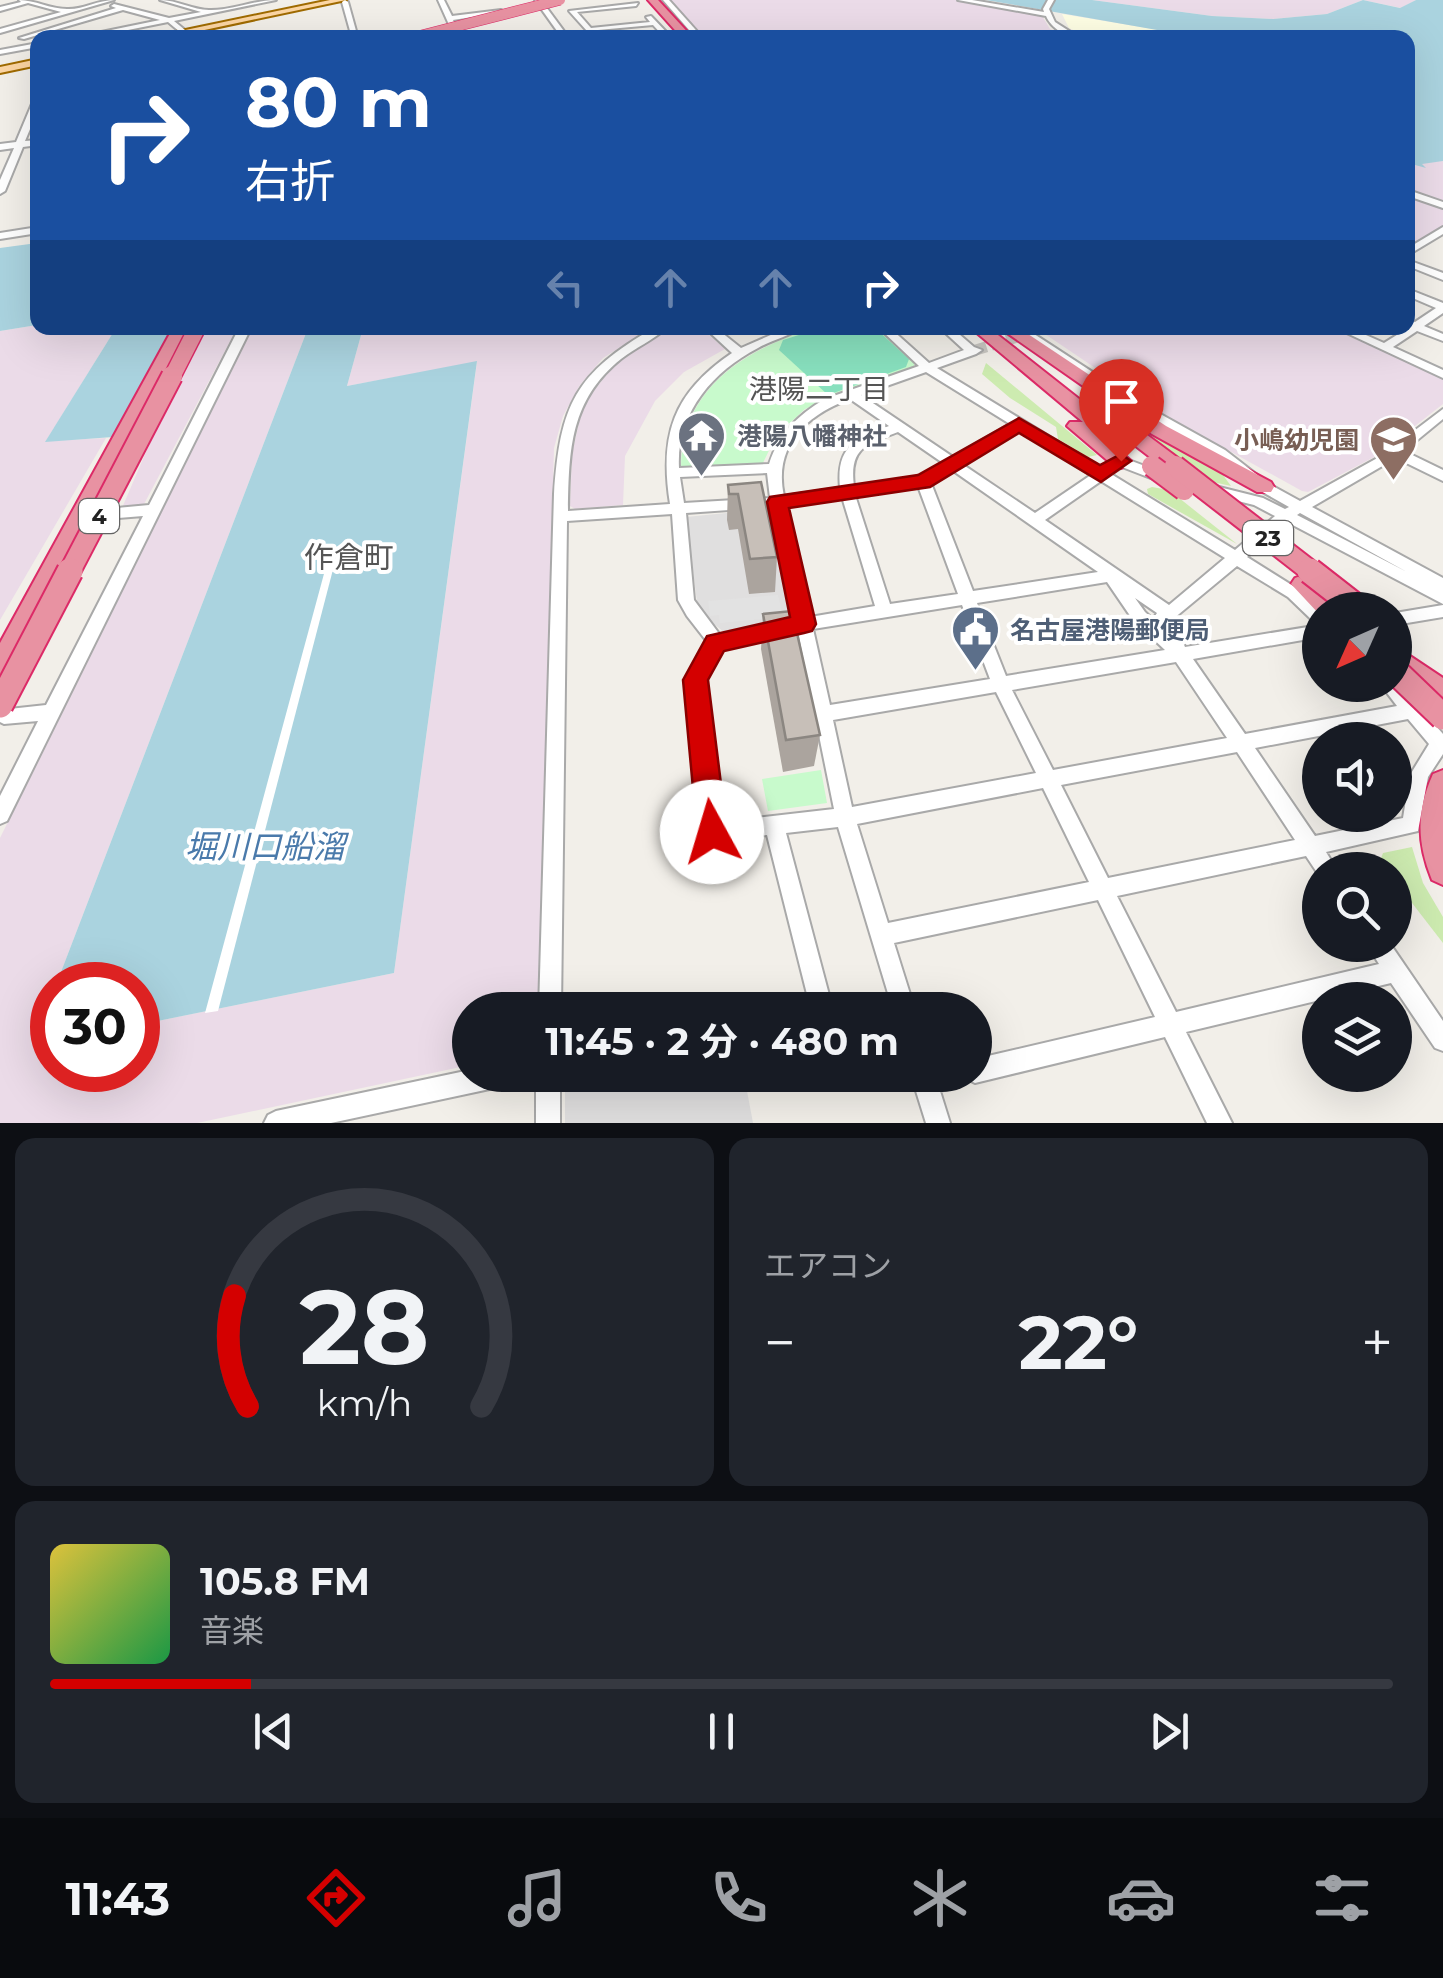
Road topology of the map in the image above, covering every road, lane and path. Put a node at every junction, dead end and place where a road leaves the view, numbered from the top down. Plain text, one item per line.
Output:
1 (93, 0) edge
2 (163, 0) edge
3 (225, 0) edge
4 (273, 0) edge
5 (441, 0) edge
6 (490, 0) edge
7 (538, 0) edge
8 (560, 0) edge
9 (567, 0) edge
10 (579, 0) edge
11 (961, 0) edge
12 (1051, 0) edge
13 (29, 1) edge
14 (107, 1) edge
15 (347, 1) edge
16 (647, 1) edge
17 (144, 4) dead end
18 (246, 5) junction
19 (616, 6) junction
20 (544, 8) junction
21 (126, 9) junction
22 (595, 9) junction
23 (0, 11) edge
24 (68, 12) junction
25 (209, 12) junction
26 (498, 13) junction
27 (527, 13) junction
28 (1046, 13) junction
29 (262, 16) junction
30 (89, 18) junction
31 (450, 18) junction
32 (169, 20) junction
33 (664, 21) junction
34 (34, 22) junction
35 (634, 25) junction
36 (123, 28) junction
37 (611, 28) junction
38 (49, 30) edge
39 (113, 30) edge
40 (179, 30) edge
41 (201, 30) edge
42 (203, 30) edge
43 (353, 30) edge
44 (442, 30) edge
45 (451, 30) edge
46 (456, 30) edge
47 (463, 30) edge
48 (469, 30) edge
49 (560, 30) edge
50 (639, 30) edge
51 (667, 30) edge
52 (672, 30) edge
53 (677, 30) edge
54 (689, 30) edge
55 (1063, 30) edge
56 (0, 31) edge
57 (30, 36) edge
58 (22, 38) junction
59 (30, 41) edge
60 (30, 46) edge
61 (0, 52) edge
62 (30, 62) edge
63 (0, 68) edge
64 (30, 117) edge
65 (30, 143) edge
66 (18, 145) junction
67 (0, 147) edge
68 (0, 191) edge
69 (1415, 195) edge
70 (1443, 205) edge
71 (30, 231) edge
72 (1440, 235) edge
73 (0, 236) edge
74 (1415, 248) edge
75 (1415, 266) edge
76 (1443, 278) edge
77 (1415, 295) edge
78 (1443, 307) edge
79 (1415, 322) edge
80 (1415, 325) edge
81 (177, 335) edge
82 (186, 335) edge
83 (193, 335) edge
84 (241, 335) edge
85 (650, 335) edge
86 (718, 335) edge
87 (779, 335) edge
88 (892, 335) edge
89 (955, 335) edge
90 (969, 335) edge
91 (987, 335) edge
92 (1005, 335) edge
93 (1024, 335) edge
94 (1357, 335) edge
95 (1399, 335) edge
96 (1443, 338) edge
97 (1384, 347) junction
98 (738, 352) junction
99 (927, 366) junction
100 (1443, 374) edge
101 (852, 394) junction
102 (1443, 413) edge
103 (1019, 424) junction
104 (900, 426) junction
105 (1395, 452) junction
106 (1121, 461) junction
107 (953, 463) junction
108 (1164, 466) junction
109 (774, 468) junction
110 (673, 473) junction
111 (1101, 475) junction
112 (1443, 476) edge
113 (923, 482) junction
114 (1264, 488) joint
115 (848, 492) junction
116 (777, 502) junction
117 (678, 508) junction
118 (151, 510) junction
119 (1293, 510) junction
120 (106, 514) junction
121 (561, 516) junction
122 (1035, 520) junction
123 (1236, 559) junction
124 (1113, 575) junction
125 (1443, 585) edge
126 (1312, 592) edge
127 (1336, 592) edge
128 (968, 598) junction
129 (1443, 598) edge
130 (1302, 602) edge
131 (1443, 611) edge
132 (885, 612) junction
133 (1167, 615) junction
134 (1412, 616) edge
135 (1142, 618) junction
136 (804, 624) junction
137 (1302, 635) edge
138 (716, 643) junction
139 (1412, 650) edge
140 (1181, 654) junction
141 (0, 666) edge
142 (1412, 669) edge
143 (1443, 673) edge
144 (1000, 683) junction
145 (1412, 687) edge
146 (1443, 693) edge
147 (1406, 702) edge
148 (1443, 705) edge
149 (1415, 711) junction
150 (52, 712) junction
151 (823, 714) junction
152 (1, 715) edge
153 (1443, 717) edge
154 (1239, 742) junction
155 (1048, 778) junction
156 (1443, 783) edge
157 (0, 815) edge
158 (845, 818) junction
159 (774, 825) junction
160 (1311, 846) junction
161 (1315, 852) edge
162 (1443, 870) edge
163 (1102, 888) junction
164 (881, 935) junction
165 (1389, 962) edge
166 (1396, 972) junction
167 (550, 992) edge
168 (817, 992) edge
169 (896, 992) edge
170 (1171, 1025) junction
171 (1443, 1040) edge
172 (992, 1067) edge
173 (452, 1085) edge
174 (548, 1092) edge
175 (928, 1092) edge
176 (276, 1123) edge
177 (548, 1123) edge
178 (938, 1123) edge
179 (1220, 1123) edge

1 - 14 street
2 - 25 street
3 - 18 street
4 - 18 street
5 - 31 street
6 - 26 street
7 - 20 street
8 - 44 highway, bridge
9 - 45 highway, bridge
10 - 27 highway, bridge
11 - 28 street
12 - 28 street
13 - 23 street
13 - 24 street
14 - 21 street
14 - 24 street
15 - 29 main road
15 - 42 main road
15 - 43 street
16 - 19 street
16 - 33 highway
16 - 33 highway
16 - 54 street
17 - 21 street
18 - 25 street
18 - 29 street
19 - 22 street
19 - 35 street
20 - 26 street
20 - 49 street
21 - 30 street
21 - 32 street
22 - 37 street
22 - 37 street
23 - 34 street
24 - 34 street
25 - 32 street
26 - 31 street
27 - 47 highway, bridge
27 - 48 highway, bridge
28 - 55 street
29 - 41 main road
30 - 36 street
30 - 38 street
31 - 46 street
32 - 36 street
32 - 40 street
33 - 35 street
33 - 51 street
33 - 52 highway
33 - 53 highway
34 - 56 street
35 - 37 street
35 - 50 street
36 - 39 street
56 - 58 street
57 - 58 street
58 - 59 street
60 - 61 street
62 - 63 main road
64 - 66 street
65 - 66 street
66 - 67 street
66 - 68 street
69 - 70 street
71 - 73 street
72 - 74 street
75 - 76 street
77 - 78 street
78 - 79 street
80 - 96 street
81 - 141 highway, 4
82 - 120 street, bridge
83 - 152 highway, 4, bridge
84 - 118 street
85 - 121 street
86 - 98 street
87 - 98 street
88 - 99 street
89 - 99 street
90 - 106 highway
91 - 108 highway, 23
92 - 108 highway, 23
93 - 114 highway, 23
94 - 97 street
95 - 97 street
97 - 100 street
98 - 110 street
99 - 101 street
99 - 103 street
101 - 104 street
101 - 109 street
102 - 105 street
103 - 107 street
103 - 111 street
104 - 107 street
104 - 115 street
105 - 112 street
105 - 119 street
106 - 111 street
106 - 119 street
107 - 113 street
107 - 122 street
108 - 126 highway, 23, bridge
108 - 127 highway, 23, bridge
109 - 110 street
109 - 116 street
110 - 117 street
111 - 122 street
111 - 123 street
113 - 115 street
113 - 128 street
114 - 119 street
115 - 116 street
115 - 132 street
116 - 117 street
116 - 136 street
117 - 121 street
117 - 138 street
118 - 120 street
118 - 150 street
119 - 123 street
119 - 125 street
119 - 129 street
120 - 152 street
121 - 167 street
122 - 124 street
123 - 130 street
123 - 133 street
124 - 128 street
124 - 133 street
124 - 135 street
128 - 132 street
128 - 144 street
131 - 134 street
132 - 136 street
133 - 135 street
133 - 140 street
135 - 140 street
136 - 138 street
136 - 151 street
137 - 140 street
138 - 159 street
139 - 143 highway
140 - 144 street
140 - 154 street
142 - 146 highway
144 - 151 street
144 - 155 street
145 - 153 highway, bridge
147 - 149 street
148 - 149 street
149 - 154 street
149 - 160 street
150 - 152 street
150 - 157 street
151 - 158 street
154 - 155 street
154 - 160 street
155 - 158 street
155 - 163 street
156 - 162 highway
158 - 159 street
158 - 164 street
159 - 168 street
160 - 161 street
160 - 163 street
163 - 164 street
163 - 170 street
164 - 169 street
165 - 166 street
166 - 170 street
166 - 171 street
170 - 172 street
170 - 179 street
173 - 176 street
174 - 177 street
175 - 178 street

